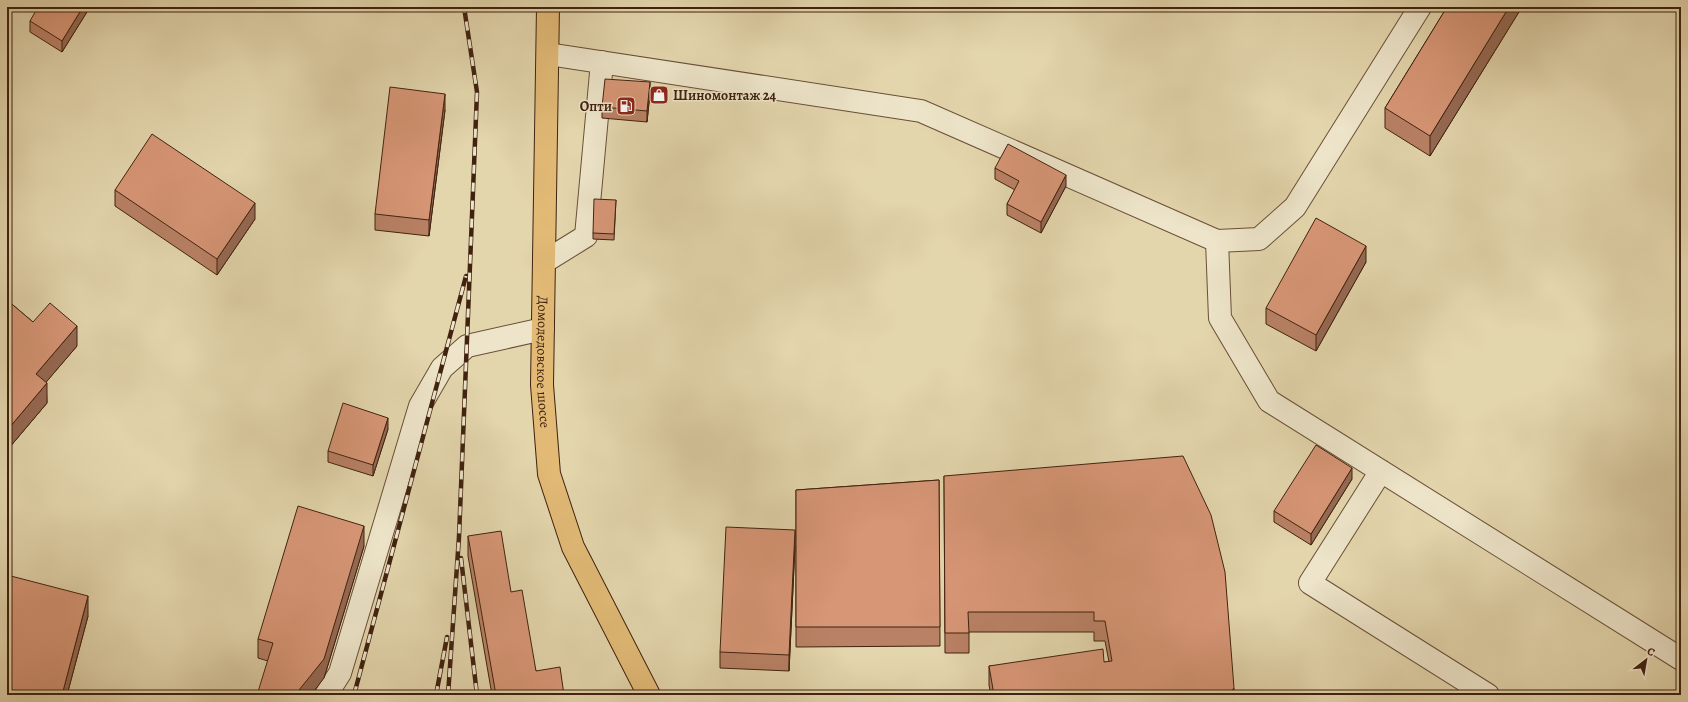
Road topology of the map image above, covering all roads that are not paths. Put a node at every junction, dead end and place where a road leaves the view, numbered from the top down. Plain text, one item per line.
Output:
1 (548, 7) edge
2 (1420, 7) edge
3 (548, 54) junction
4 (602, 62) junction
5 (1217, 241) junction
6 (544, 262) junction
7 (543, 329) junction
8 (1381, 471) junction
9 (1681, 659) edge
10 (326, 695) edge
11 (649, 695) edge
12 (1488, 695) edge

1 - 3 main road, Домодедовское шоссе
2 - 5 lane
3 - 4 lane
3 - 6 main road, Домодедовское шоссе
4 - 5 lane
4 - 6 lane
5 - 8 lane
6 - 7 main road, Домодедовское шоссе
7 - 10 lane
7 - 11 main road, Домодедовское шоссе
8 - 9 lane
8 - 12 lane

